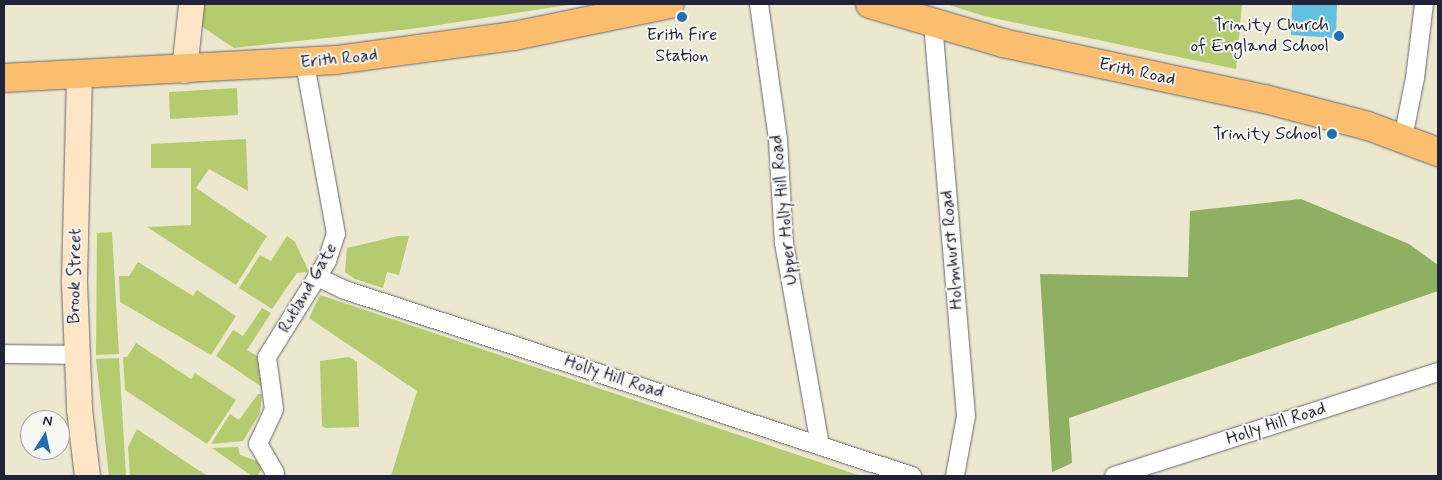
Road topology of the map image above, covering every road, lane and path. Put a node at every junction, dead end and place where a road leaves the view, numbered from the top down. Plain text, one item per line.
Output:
1 (191, 4) edge
2 (670, 4) edge
3 (759, 4) edge
4 (873, 4) edge
5 (1424, 4) edge
6 (932, 23) junction
7 (305, 63) junction
8 (184, 70) junction
9 (78, 75) junction
10 (4, 78) edge
11 (1403, 138) junction
12 (1438, 152) edge
13 (317, 277) junction
14 (4, 354) edge
15 (75, 355) junction
16 (1438, 372) edge
17 (820, 445) junction
18 (275, 473) dead end
19 (87, 476) edge
20 (912, 476) edge
21 (955, 476) edge
22 (1114, 476) edge

1 - 8 street
2 - 7 main road, Erith Road
3 - 17 street, Upper Holly Hill Road
4 - 6 main road, Erith Road
5 - 11 street
6 - 11 main road, Erith Road
6 - 21 street, Holmhurst Road
7 - 8 main road, Erith Road
7 - 13 street, Rutland Gate
8 - 9 main road, Erith Road
9 - 10 main road, Erith Road
9 - 15 street, Brook Street
11 - 12 main road, Erith Road
13 - 17 street, Holly Hill Road
13 - 18 street, Rutland Gate
14 - 15 street
15 - 19 street, Brook Street
16 - 22 street, Holly Hill Road
17 - 20 street, Holly Hill Road

